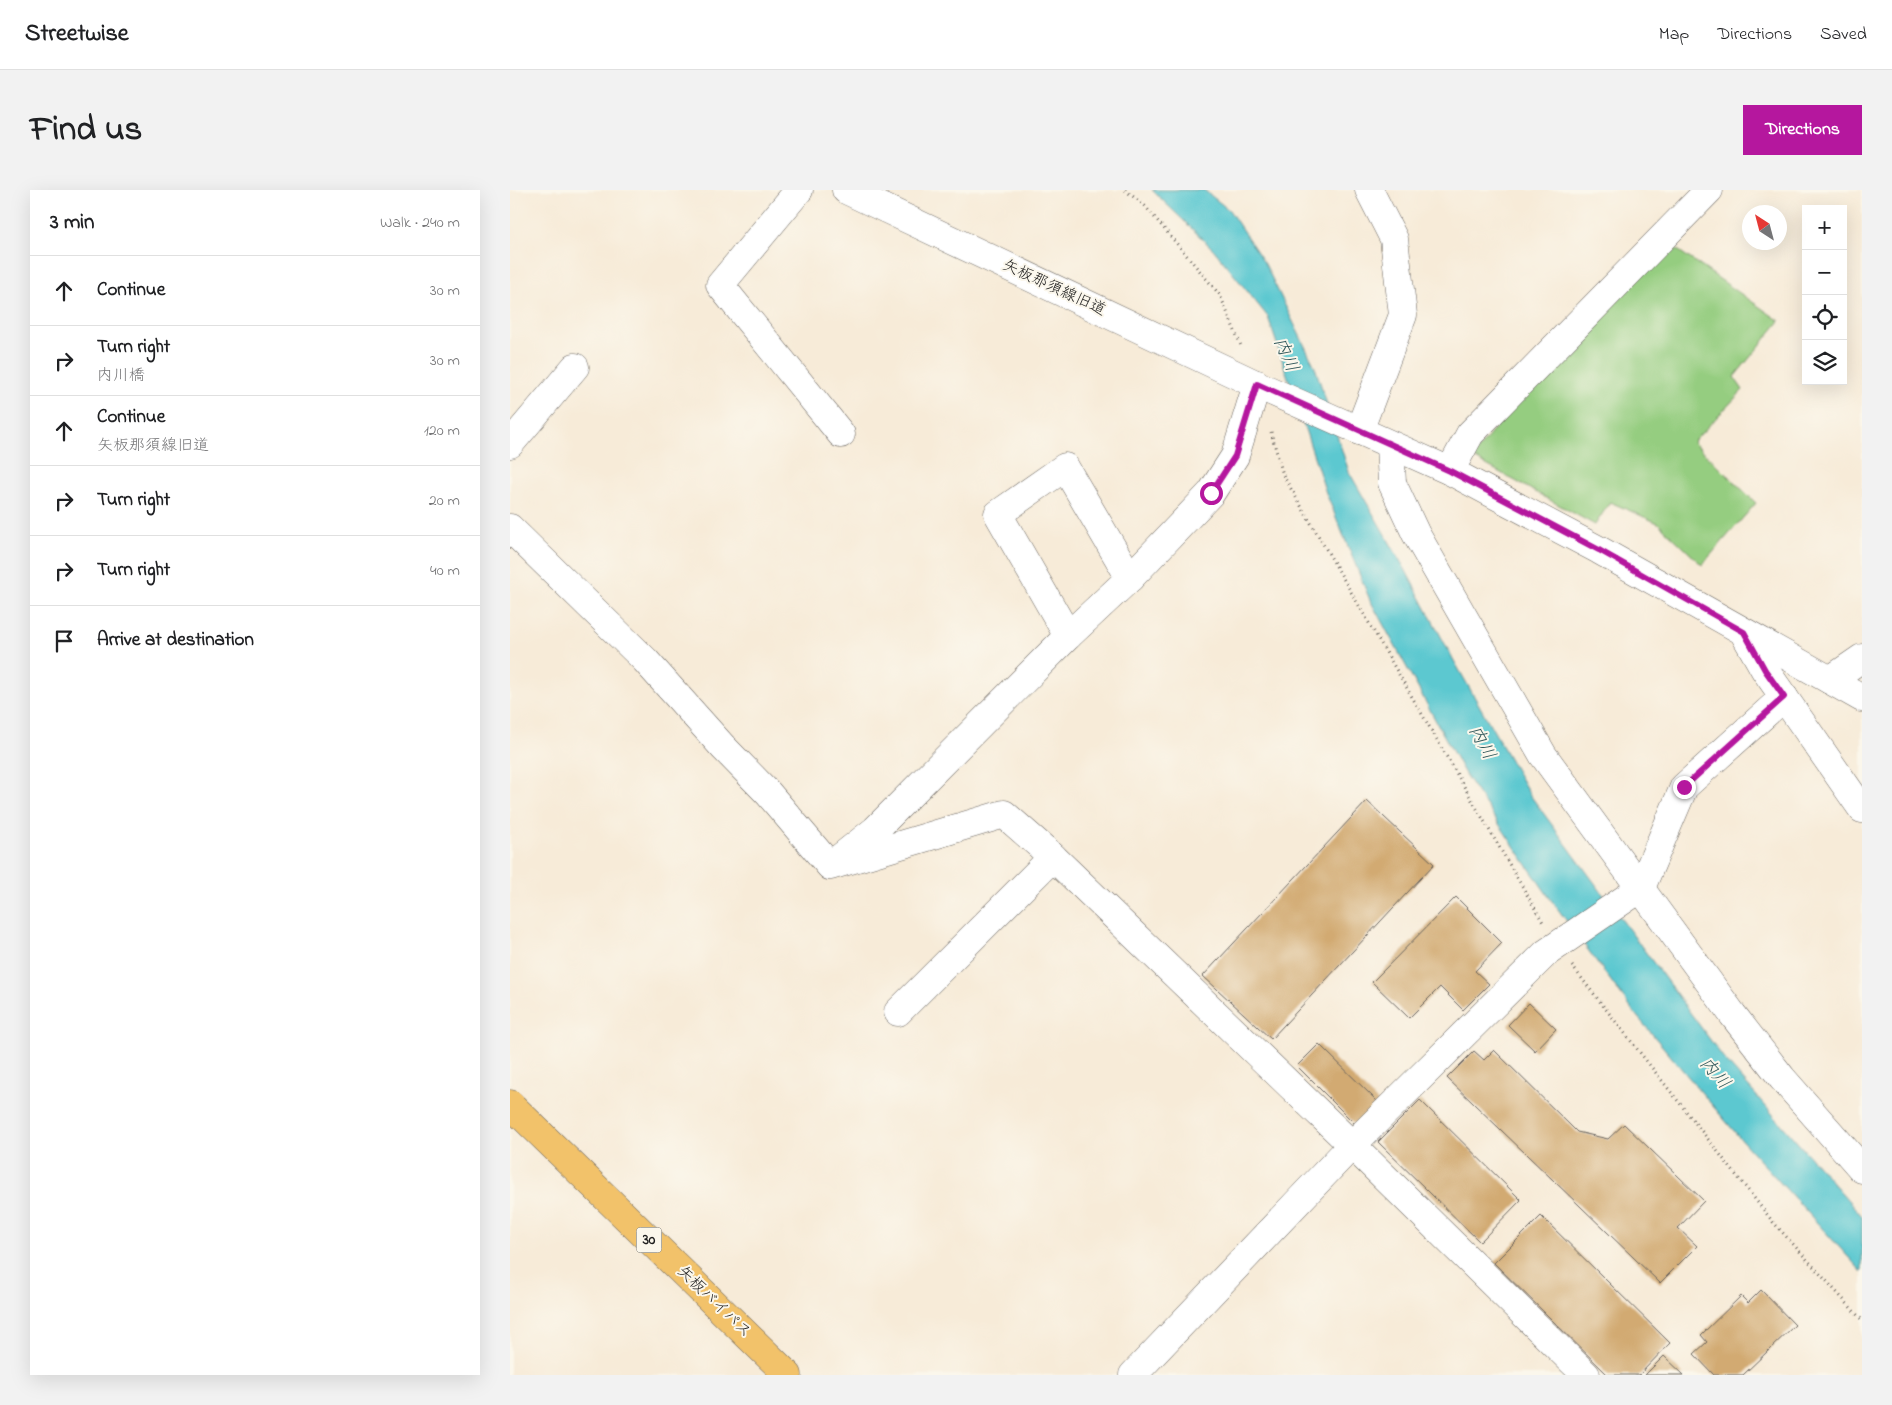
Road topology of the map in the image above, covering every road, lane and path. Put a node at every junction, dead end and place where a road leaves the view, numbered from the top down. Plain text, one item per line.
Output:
1 (799, 190) edge
2 (1125, 190) edge
3 (1369, 190) edge
4 (1709, 190) edge
5 (861, 193) edge
6 (1242, 349) dead end
7 (575, 367) dead end
8 (1260, 386) junction
9 (1270, 430) dead end
10 (1362, 432) junction
11 (841, 434) dead end
12 (510, 444) edge
13 (1390, 444) junction
14 (1450, 471) junction
15 (510, 528) edge
16 (1130, 578) junction
17 (1744, 632) junction
18 (1068, 636) junction
19 (1862, 658) edge
20 (1830, 680) junction
21 (1784, 697) junction
22 (1862, 698) edge
23 (1862, 809) edge
24 (1053, 857) junction
25 (830, 866) junction
26 (1641, 888) junction
27 (1556, 946) junction
28 (898, 1012) dead end
29 (510, 1104) edge
30 (1352, 1146) junction
31 (1862, 1169) edge
32 (1862, 1320) edge
33 (788, 1375) edge
34 (1133, 1375) edge
35 (1586, 1375) edge

1 - 11 street
2 - 6 path
3 - 10 street
4 - 14 street
5 - 8 street, 矢板那須線旧道
7 - 12 street
8 - 10 street, 矢板那須線旧道
8 - 16 street
9 - 27 path
10 - 13 street
13 - 14 street
13 - 26 street
14 - 17 street
15 - 25 street
16 - 18 street
16 - 18 street
17 - 20 street
17 - 21 street
18 - 25 street
19 - 20 street
20 - 22 street
21 - 23 street
21 - 26 street
24 - 25 street
24 - 28 street
24 - 30 street
26 - 27 street
26 - 31 street
27 - 30 street
27 - 32 path
29 - 33 main road, 矢板バイパス / 30
30 - 34 street
30 - 35 street

